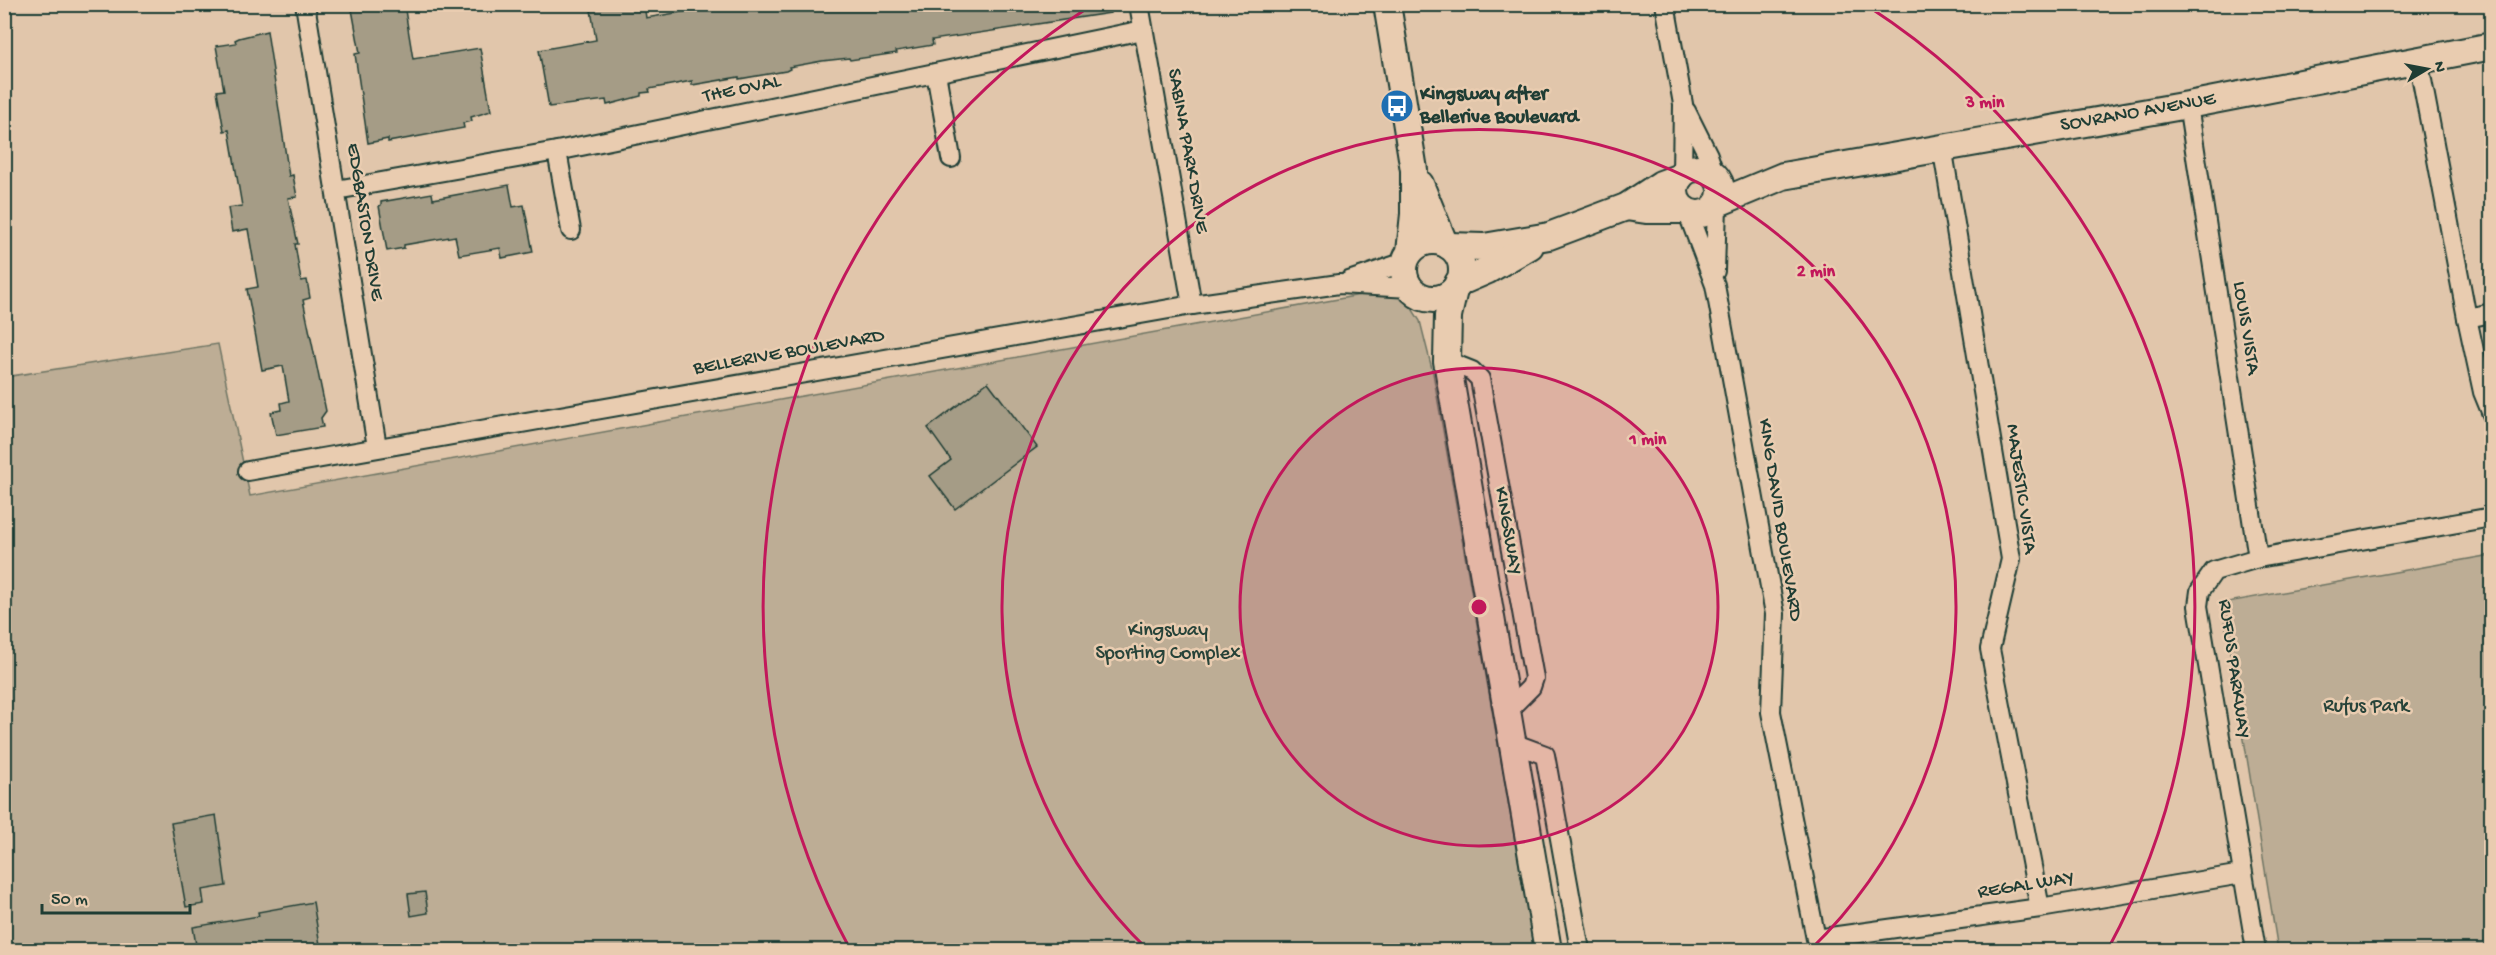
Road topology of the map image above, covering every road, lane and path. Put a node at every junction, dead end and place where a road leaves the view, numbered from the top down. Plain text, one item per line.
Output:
1 (305, 4) edge
2 (1139, 4) edge
3 (1665, 4) edge
4 (1393, 9) edge
5 (1143, 30) junction
6 (2492, 46) edge
7 (2418, 59) junction
8 (936, 73) junction
9 (1683, 104) junction
10 (2188, 105) junction
11 (1942, 146) junction
12 (557, 151) junction
13 (951, 158) dead end
14 (1414, 170) junction
15 (1715, 174) junction
16 (1681, 176) junction
17 (1783, 176) junction
18 (336, 190) junction
19 (1718, 204) junction
20 (1626, 207) junction
21 (1686, 210) junction
22 (571, 230) dead end
23 (1549, 236) junction
24 (1447, 245) junction
25 (1408, 257) junction
26 (1339, 284) junction
27 (1715, 285) junction
28 (1456, 286) junction
29 (1413, 290) junction
30 (1192, 305) junction
31 (2492, 313) edge
32 (2467, 318) junction
33 (1447, 357) junction
34 (2492, 414) edge
35 (377, 447) junction
36 (248, 471) dead end
37 (2492, 517) edge
38 (2258, 558) junction
39 (1513, 743) junction
40 (2242, 874) junction
41 (2040, 908) junction
42 (1816, 939) joint
43 (1548, 951) edge
44 (1580, 951) edge
45 (2256, 951) edge

1 - 18 street, EDGBASTON DRIVE
2 - 5 street, SABINA PARK DRIVE
3 - 9 street
4 - 14 street, KINGSWAY
5 - 8 street, THE OVAL
5 - 30 street, SABINA PARK DRIVE
6 - 7 street, SOVRANO AVENUE
7 - 10 street, SOVRANO AVENUE
7 - 32 street
8 - 12 street, THE OVAL
8 - 13 street
9 - 15 street
9 - 16 street
10 - 11 street, SOVRANO AVENUE
10 - 38 street, LOUIS VISTA
11 - 17 street, SOVRANO AVENUE
11 - 41 street, MAJESTIC VISTA
12 - 18 street, THE OVAL
12 - 22 street
14 - 24 street, KINGSWAY
14 - 25 street, KINGSWAY
15 - 16 street
15 - 17 street, SOVRANO AVENUE
15 - 19 street
16 - 20 street
16 - 21 street
17 - 19 street, SOVRANO AVENUE
18 - 35 street, EDGBASTON DRIVE
19 - 21 street
19 - 27 street, KING DAVID BOULEVARD
20 - 21 street
20 - 23 street
21 - 27 street, KING DAVID BOULEVARD
23 - 24 street
23 - 28 street
24 - 25 street
24 - 28 street, KINGSWAY
25 - 26 street, BELLERIVE BOULEVARD
25 - 29 street, KINGSWAY
26 - 29 street, BELLERIVE BOULEVARD
26 - 30 street, BELLERIVE BOULEVARD
27 - 42 street, KING DAVID BOULEVARD
28 - 29 street
28 - 33 street, KINGSWAY
29 - 33 street, KINGSWAY
30 - 35 street, BELLERIVE BOULEVARD
31 - 32 street
32 - 34 street
33 - 39 street, KINGSWAY
35 - 36 street, BELLERIVE BOULEVARD
37 - 38 street, RUFUS PARKWAY
38 - 40 street, RUFUS PARKWAY
39 - 43 street, KINGSWAY
39 - 44 street
40 - 41 street, REGAL WAY
40 - 45 street, RUFUS PARKWAY
41 - 42 street, REGAL WAY

